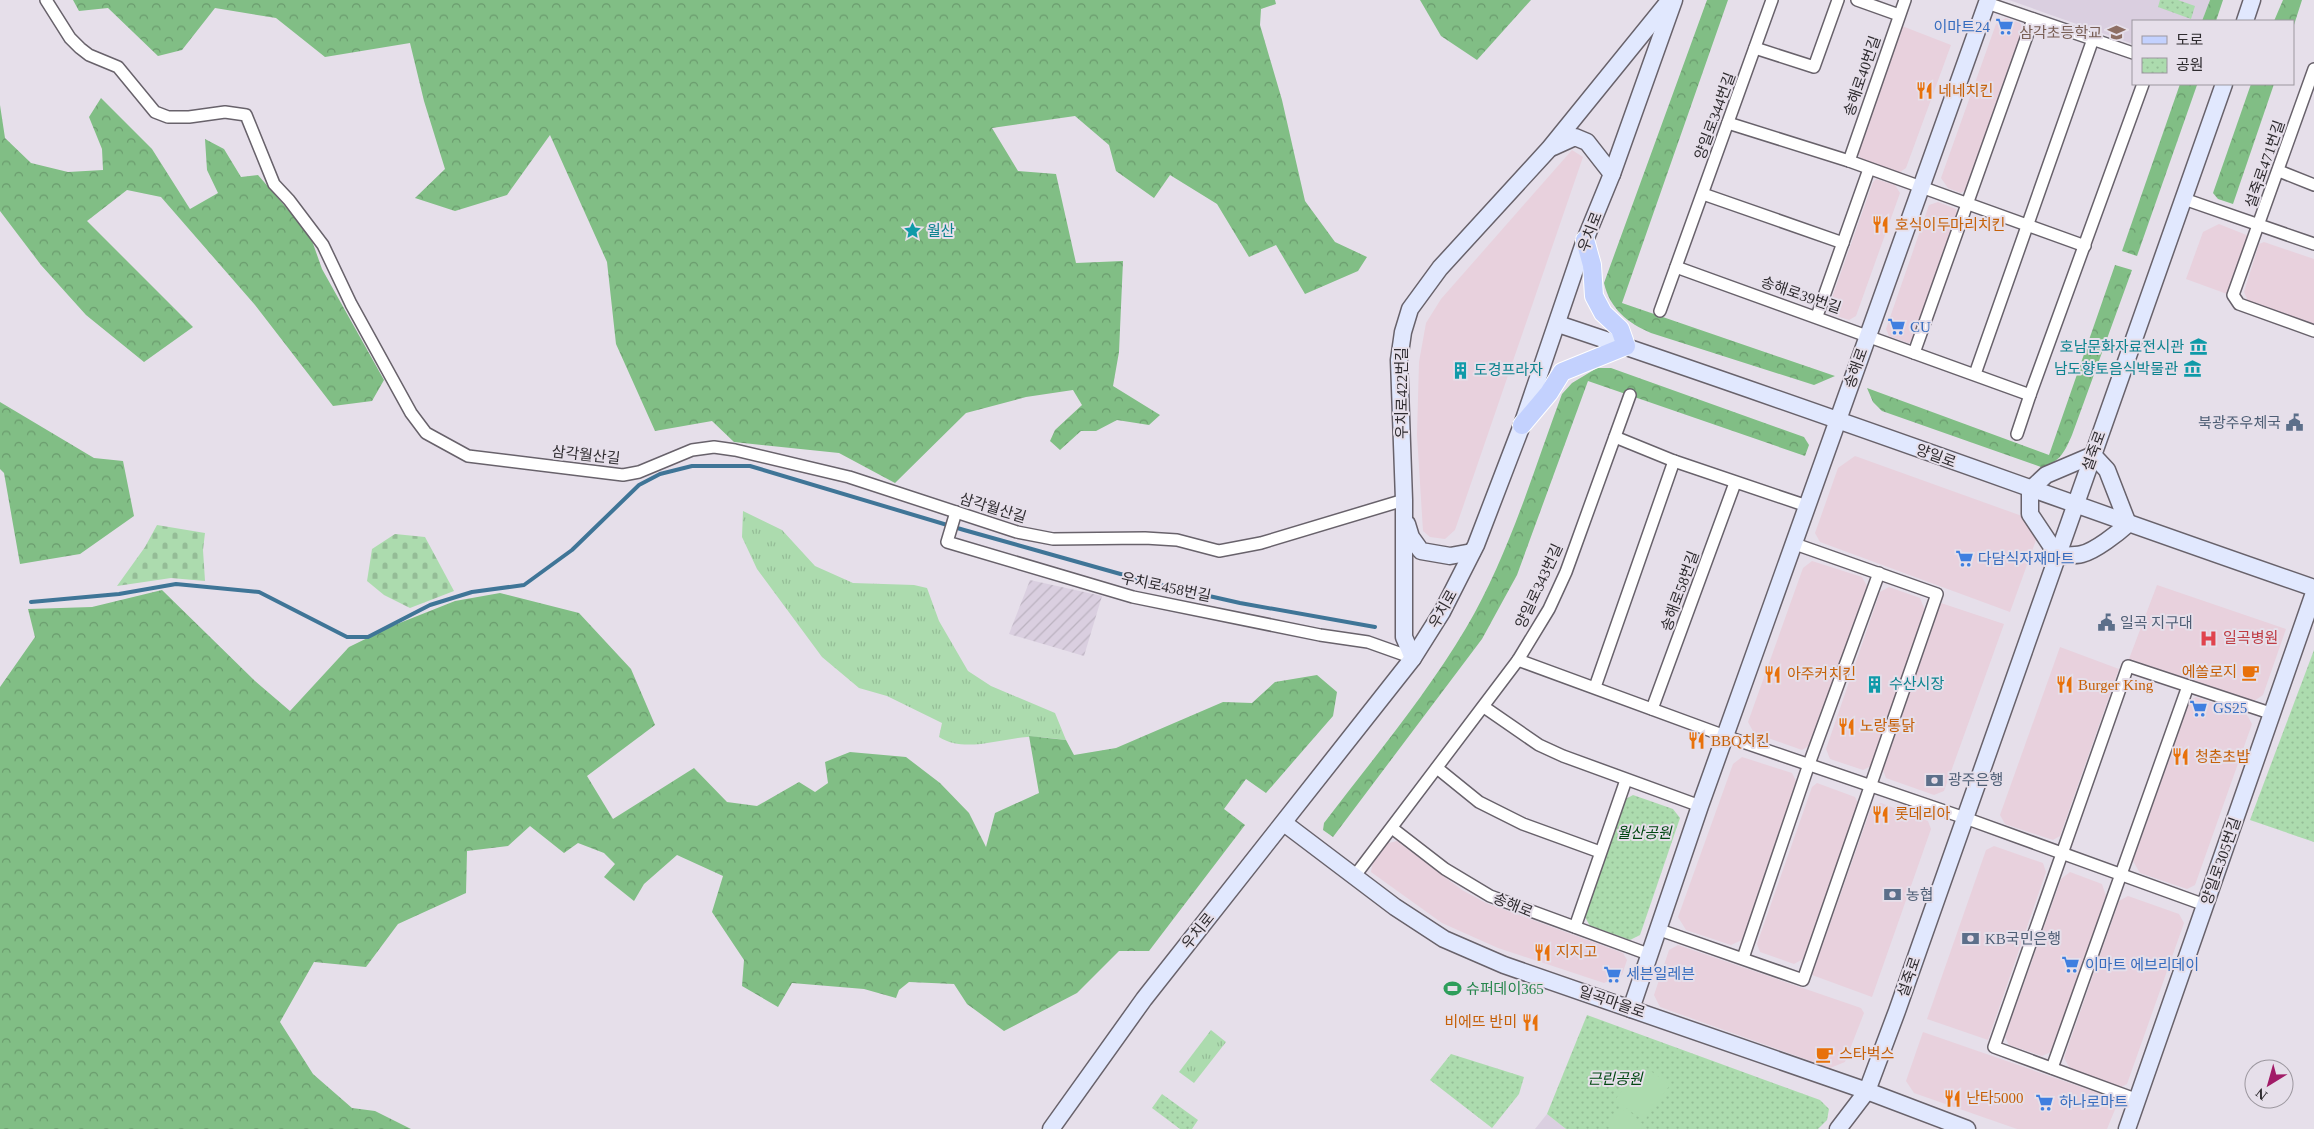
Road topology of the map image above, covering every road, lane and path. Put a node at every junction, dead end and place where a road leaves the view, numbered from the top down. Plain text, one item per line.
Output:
1 (46, 0) edge
2 (1670, 0) edge
3 (1674, 0) edge
4 (1772, 0) edge
5 (1838, 0) edge
6 (1856, 0) edge
7 (1905, 0) edge
8 (2252, 0) edge
9 (1988, 2) edge
10 (1899, 15) junction
11 (2033, 19) junction
12 (2245, 20) edge
13 (2093, 39) junction
14 (1755, 48) junction
15 (2132, 53) edge
16 (2314, 69) edge
17 (2143, 85) edge
18 (2224, 85) edge
19 (1728, 123) junction
20 (1549, 149) junction
21 (1849, 162) junction
22 (1869, 169) junction
23 (2279, 171) junction
24 (1612, 174) junction
25 (2314, 185) edge
26 (1920, 189) junction
27 (1703, 194) junction
28 (2184, 199) junction
29 (1968, 204) junction
30 (2027, 226) junction
31 (2260, 226) junction
32 (1585, 240) junction
33 (1843, 243) junction
34 (2314, 244) edge
35 (2085, 246) junction
36 (1676, 267) junction
37 (1660, 311) dead end
38 (1817, 316) junction
39 (1558, 324) junction
40 (2314, 331) edge
41 (1868, 335) junction
42 (1626, 346) junction
43 (1914, 353) junction
44 (1974, 374) junction
45 (2030, 395) junction
46 (1630, 396) dead end
47 (1838, 420) junction
48 (1522, 425) junction
49 (2017, 434) dead end
50 (1614, 437) junction
51 (2093, 455) junction
52 (1674, 462) junction
53 (1735, 483) junction
54 (2030, 490) junction
55 (1404, 506) junction
56 (1806, 506) junction
57 (2074, 506) junction
58 (956, 512) junction
59 (2128, 524) junction
60 (1795, 544) junction
61 (1472, 552) junction
62 (2058, 556) junction
63 (1879, 573) junction
64 (2314, 588) edge
65 (2314, 593) edge
66 (1413, 658) junction
67 (1518, 660) junction
68 (2188, 686) junction
69 (1595, 687) junction
70 (1484, 707) junction
71 (1652, 709) junction
72 (2273, 714) junction
73 (1725, 736) junction
74 (1809, 764) junction
75 (1437, 768) junction
76 (1626, 780) junction
77 (1871, 785) junction
78 (1700, 806) junction
79 (1965, 818) junction
80 (1284, 823) junction
81 (1392, 828) junction
82 (1600, 852) junction
83 (2062, 853) junction
84 (2122, 875) junction
85 (1354, 877) junction
86 (2205, 905) junction
87 (1575, 927) junction
88 (1657, 930) junction
89 (1648, 954) junction
90 (1743, 958) junction
91 (1631, 1009) junction
92 (2052, 1068) junction
93 (1867, 1091) junction
94 (2138, 1100) junction
95 (1051, 1129) edge
96 (1838, 1129) edge
97 (1967, 1129) edge
98 (2127, 1129) edge

1 - 58 street, 삼각월산길
2 - 20 main road, 우치로422번길
3 - 24 main road, 우치로
4 - 14 street, 양일로344번길
5 - 14 street
6 - 10 street
7 - 10 street, 송해로40번길
8 - 12 main road
9 - 11 street
9 - 26 main road, 송해로
10 - 21 street, 송해로40번길
11 - 13 street
11 - 29 street
13 - 15 street
13 - 30 street
14 - 19 street, 양일로344번길
16 - 23 street, 설죽로471번길
17 - 35 street
18 - 28 main road, 설죽로
19 - 21 street
19 - 27 street, 양일로344번길
20 - 24 main road
20 - 55 main road, 우치로422번길
21 - 22 street
22 - 26 street
22 - 33 street
23 - 25 street
23 - 31 street, 설죽로471번길
24 - 32 main road, 우치로
26 - 29 street
26 - 41 main road, 송해로
27 - 33 street
27 - 36 street, 양일로344번길
28 - 31 street, 설죽로471번길
28 - 51 main road, 설죽로
29 - 30 street
29 - 43 street
30 - 35 street
30 - 44 street
31 - 34 street, 설죽로471번길
31 - 40 street, 설죽로471번길
32 - 39 main road, 우치로
32 - 42 main road
33 - 38 street
35 - 45 street
36 - 37 street, 양일로344번길
36 - 38 street, 송해로39번길
38 - 41 street, 송해로39번길
39 - 42 main road, 양일로
39 - 48 main road, 우치로
41 - 43 street, 송해로39번길
41 - 47 main road, 송해로
42 - 47 main road, 양일로
42 - 48 main road
43 - 44 street, 송해로39번길
44 - 45 street, 송해로39번길
45 - 49 street
46 - 50 street, 양일로343번길
47 - 54 main road, 양일로
47 - 56 main road, 송해로
48 - 61 main road, 우치로
50 - 52 street
50 - 67 street, 양일로343번길
51 - 54 main road
51 - 57 main road, 설죽로
51 - 59 main road
52 - 53 street
52 - 69 street
53 - 56 street
53 - 71 street, 송해로58번길
54 - 57 main road, 양일로
54 - 62 main road
55 - 58 street, 삼각월산길
55 - 61 main road
55 - 66 main road, 우치로422번길
56 - 60 main road, 송해로
57 - 59 main road, 양일로
57 - 62 main road, 설죽로
58 - 66 street, 우치로458번길
59 - 62 main road
59 - 64 main road, 양일로
60 - 63 street
60 - 73 main road, 송해로
61 - 66 main road, 우치로
62 - 79 main road, 설죽로
63 - 74 street
63 - 77 street
65 - 72 main road, 양일로305번길
66 - 80 main road, 우치로
67 - 69 street
67 - 70 street, 양일로343번길
68 - 72 street
68 - 83 street
68 - 84 street
69 - 71 street
70 - 75 street, 양일로343번길
70 - 76 street
71 - 73 street
72 - 86 main road, 양일로305번길
73 - 74 street
73 - 78 main road, 송해로
74 - 77 street
74 - 90 street
75 - 81 street, 양일로343번길
75 - 82 street
76 - 78 street
76 - 82 street
77 - 79 street
77 - 90 street
78 - 88 main road, 송해로
79 - 83 street
79 - 93 main road, 설죽로
80 - 85 main road, 일곡마을로
80 - 95 main road, 우치로
81 - 85 street, 양일로343번길
81 - 87 street, 송해로
82 - 87 street
83 - 84 street
83 - 92 street
84 - 86 street
84 - 92 street
85 - 91 main road, 일곡마을로
86 - 94 main road, 양일로305번길
87 - 89 street, 송해로
88 - 89 main road, 송해로
88 - 90 street
89 - 91 main road, 송해로
91 - 93 main road, 일곡마을로
92 - 94 street
93 - 96 main road, 설죽로
93 - 97 main road, 일곡마을로
94 - 98 main road, 양일로305번길

